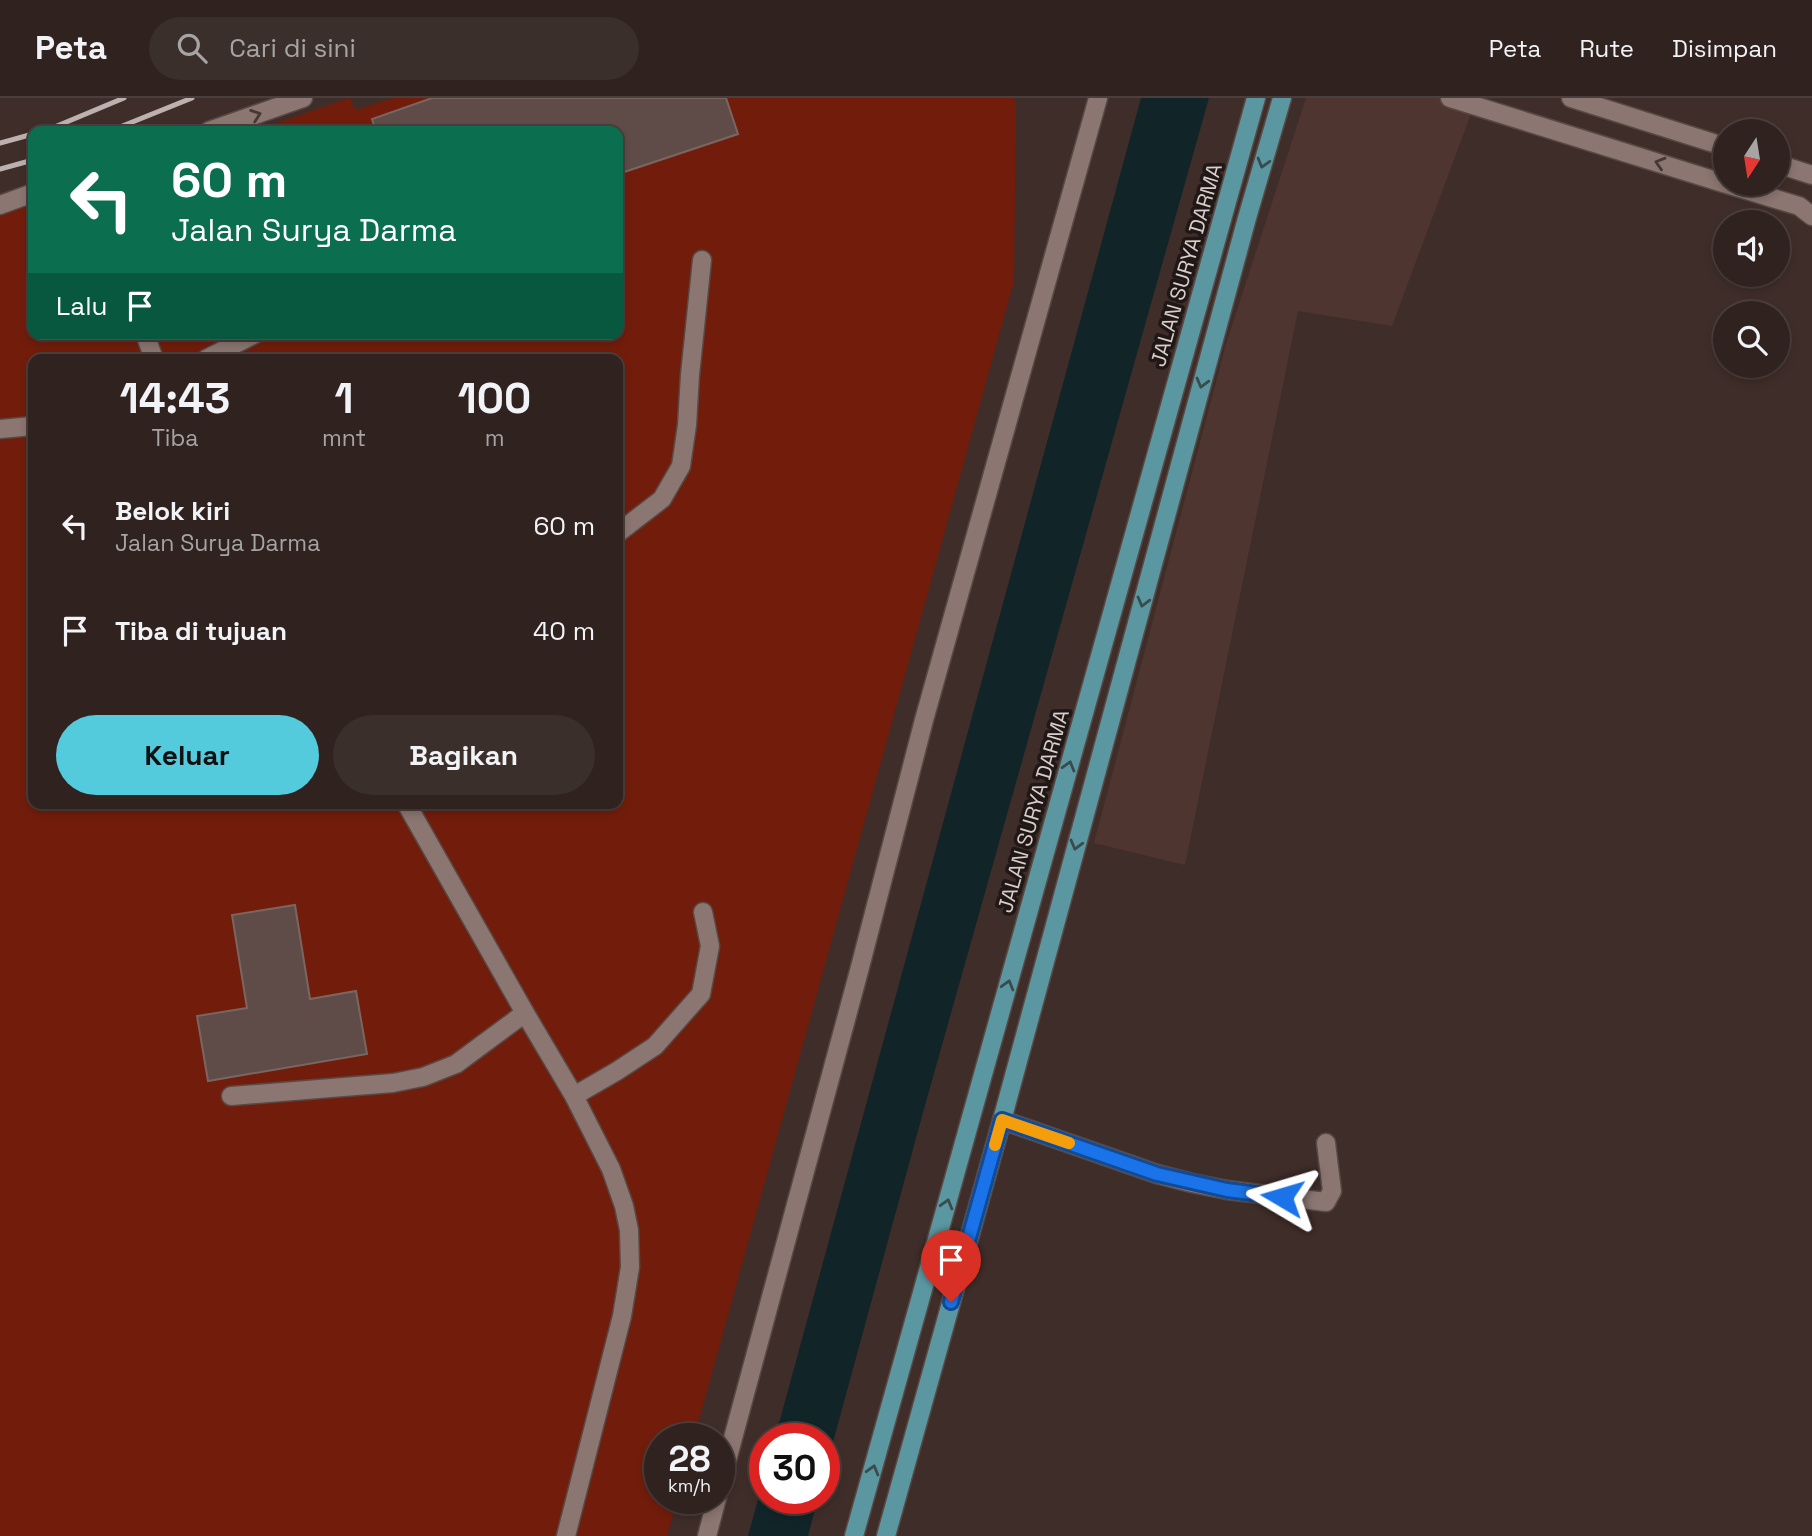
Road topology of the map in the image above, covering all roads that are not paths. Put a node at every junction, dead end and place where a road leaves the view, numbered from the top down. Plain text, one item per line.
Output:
1 (303, 98) edge
2 (1098, 98) edge
3 (1256, 98) edge
4 (1282, 98) edge
5 (1451, 98) edge
6 (1571, 98) edge
7 (223, 126) edge
8 (1713, 143) edge
9 (1790, 168) edge
10 (1812, 175) edge
11 (1713, 180) edge
12 (28, 196) edge
13 (1766, 196) edge
14 (0, 205) edge
15 (1812, 216) edge
16 (702, 260) dead end
17 (243, 340) edge
18 (216, 354) edge
19 (28, 426) edge
20 (0, 429) edge
21 (623, 529) edge
22 (409, 809) edge
23 (703, 912) dead end
24 (525, 1013) junction
25 (231, 1096) dead end
26 (574, 1096) junction
27 (1002, 1120) junction
28 (1326, 1143) dead end
29 (735, 1431) edge
30 (713, 1514) edge
31 (566, 1536) edge
32 (707, 1536) edge
33 (854, 1536) edge
34 (886, 1536) edge

7 -> 1 street
2 - 29 street
33 -> 3 main road, JALAN SURYA DARMA
4 -> 27 main road
11 -> 5 street
6 - 8 street
9 - 10 street
12 - 14 street
13 - 15 street
16 - 21 street
17 - 18 street
19 - 20 street
22 - 24 street
23 - 26 street
24 - 25 street
24 - 26 street
26 - 31 street
27 - 28 street
27 - 34 main road
30 - 32 street

